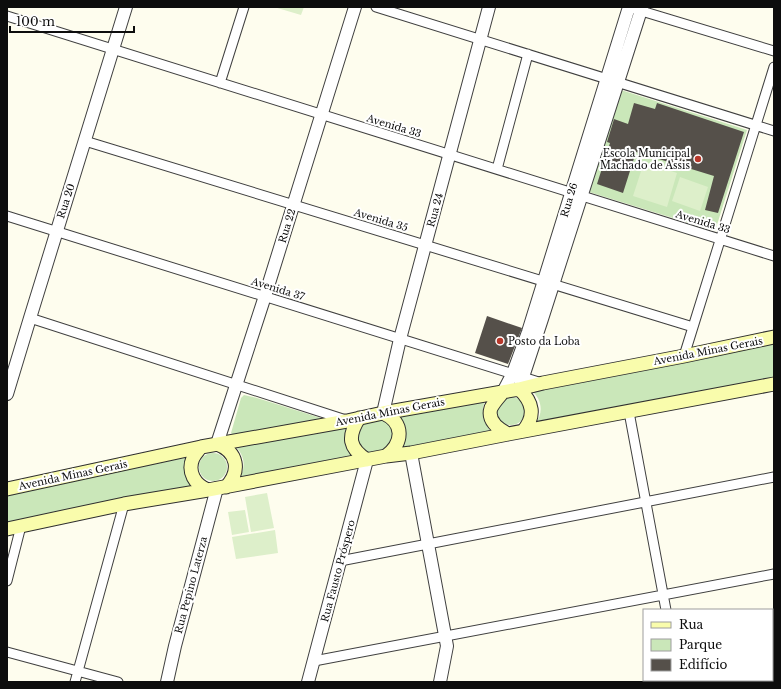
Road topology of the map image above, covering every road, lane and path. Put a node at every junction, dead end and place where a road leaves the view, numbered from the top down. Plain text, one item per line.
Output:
1 (126, 7) edge
2 (244, 7) edge
3 (355, 7) edge
4 (376, 7) edge
5 (489, 7) edge
6 (635, 8) edge
7 (7, 16) edge
8 (481, 39) junction
9 (113, 50) junction
10 (774, 51) edge
11 (528, 54) junction
12 (774, 67) edge
13 (612, 81) junction
14 (220, 83) junction
15 (322, 115) junction
16 (756, 125) junction
17 (774, 131) edge
18 (85, 141) junction
19 (450, 155) junction
20 (497, 170) junction
21 (576, 194) junction
22 (294, 205) junction
23 (7, 216) edge
24 (56, 231) junction
25 (720, 239) junction
26 (425, 245) junction
27 (774, 256) edge
28 (548, 283) junction
29 (265, 296) junction
30 (30, 318) junction
31 (693, 327) junction
32 (774, 337) edge
33 (400, 339) junction
34 (684, 356) junction
35 (518, 375) junction
36 (543, 383) junction
37 (774, 384) edge
38 (236, 385) junction
39 (519, 389) junction
40 (503, 392) junction
41 (7, 394) edge
42 (630, 412) junction
43 (383, 413) junction
44 (353, 419) junction
45 (523, 431) junction
46 (508, 434) junction
47 (216, 444) junction
48 (201, 447) junction
49 (411, 453) junction
50 (386, 456) junction
51 (367, 460) junction
52 (774, 477) edge
53 (217, 488) junction
54 (7, 489) edge
55 (646, 503) junction
56 (124, 504) junction
57 (21, 526) junction
58 (7, 529) edge
59 (428, 544) junction
60 (340, 561) junction
61 (774, 574) edge
62 (7, 581) edge
63 (663, 595) junction
64 (666, 609) edge
65 (445, 636) junction
66 (7, 652) edge
67 (314, 661) junction
68 (78, 672) junction
69 (75, 682) edge
70 (118, 682) edge
71 (167, 682) edge
72 (308, 682) edge
73 (440, 682) edge

1 - 9 street, Rua 20
2 - 14 street
3 - 15 street, Rua 22
4 - 8 street
5 - 8 street, Rua 24
6 - 10 street
6 - 13 street, Rua 26
7 - 9 street, Avenida 33
8 - 11 street
8 - 19 street, Rua 24
9 - 14 street, Avenida 33
9 - 18 street, Rua 20
11 - 13 street
11 - 20 street
12 - 16 street
13 - 16 street
13 - 21 street, Rua 26
14 - 15 street, Avenida 33
15 - 19 street, Avenida 33
15 - 22 street, Rua 22
16 - 17 street
16 - 25 street
18 - 22 street, Avenida 35
18 - 24 street, Rua 20
19 - 20 street, Avenida 33
19 - 26 street, Rua 24
20 - 21 street, Avenida 33
21 - 25 street, Avenida 33
21 - 28 street, Rua 26
22 - 26 street, Avenida 35
22 - 29 street, Rua 22
23 - 24 street, Avenida 37
24 - 29 street, Avenida 37
24 - 30 street, Rua 20
25 - 27 street, Avenida 33
25 - 31 street
26 - 28 street, Avenida 35
26 - 33 street, Rua 24
28 - 31 street, Avenida 35
28 - 35 street, Rua 26
29 - 33 street, Avenida 37
29 - 38 street, Rua 22
30 - 38 street
30 - 41 street, Rua 20
31 - 34 street
32 - 34 main road, Avenida Minas Gerais
33 - 35 street, Avenida 37
33 - 43 street, Rua 24
34 - 36 main road, Avenida Minas Gerais
35 - 36 street, Avenida 37
35 - 39 street, Rua 26
35 - 40 street, Rua 26
36 - 39 main road, Avenida Minas Gerais
37 - 42 main road
38 - 44 street
38 - 47 street, Rua 22
39 - 40 main road, Avenida Minas Gerais
39 - 45 main road
40 - 43 main road, Avenida Minas Gerais
40 - 46 main road
42 - 45 main road
42 - 55 street
43 - 44 main road, Avenida Minas Gerais
43 - 50 main road
44 - 47 main road, Avenida Minas Gerais
44 - 51 main road
45 - 46 main road
46 - 49 main road
47 - 48 main road, Avenida Minas Gerais
47 - 53 main road
48 - 53 main road
48 - 54 main road, Avenida Minas Gerais
49 - 50 main road
49 - 59 street
50 - 51 main road
51 - 53 main road
51 - 60 street, Rua Fausto Próspero
52 - 55 street
53 - 56 main road
53 - 71 street, Rua Pepino Laterza
55 - 59 street
55 - 63 street
56 - 57 main road
56 - 68 street
57 - 58 main road
57 - 62 street
59 - 60 street
59 - 65 street
60 - 67 street, Rua Fausto Próspero
61 - 63 street
63 - 64 street
63 - 65 street
65 - 67 street
65 - 73 street
66 - 68 street
67 - 72 street, Rua Fausto Próspero
68 - 69 street
68 - 70 street

